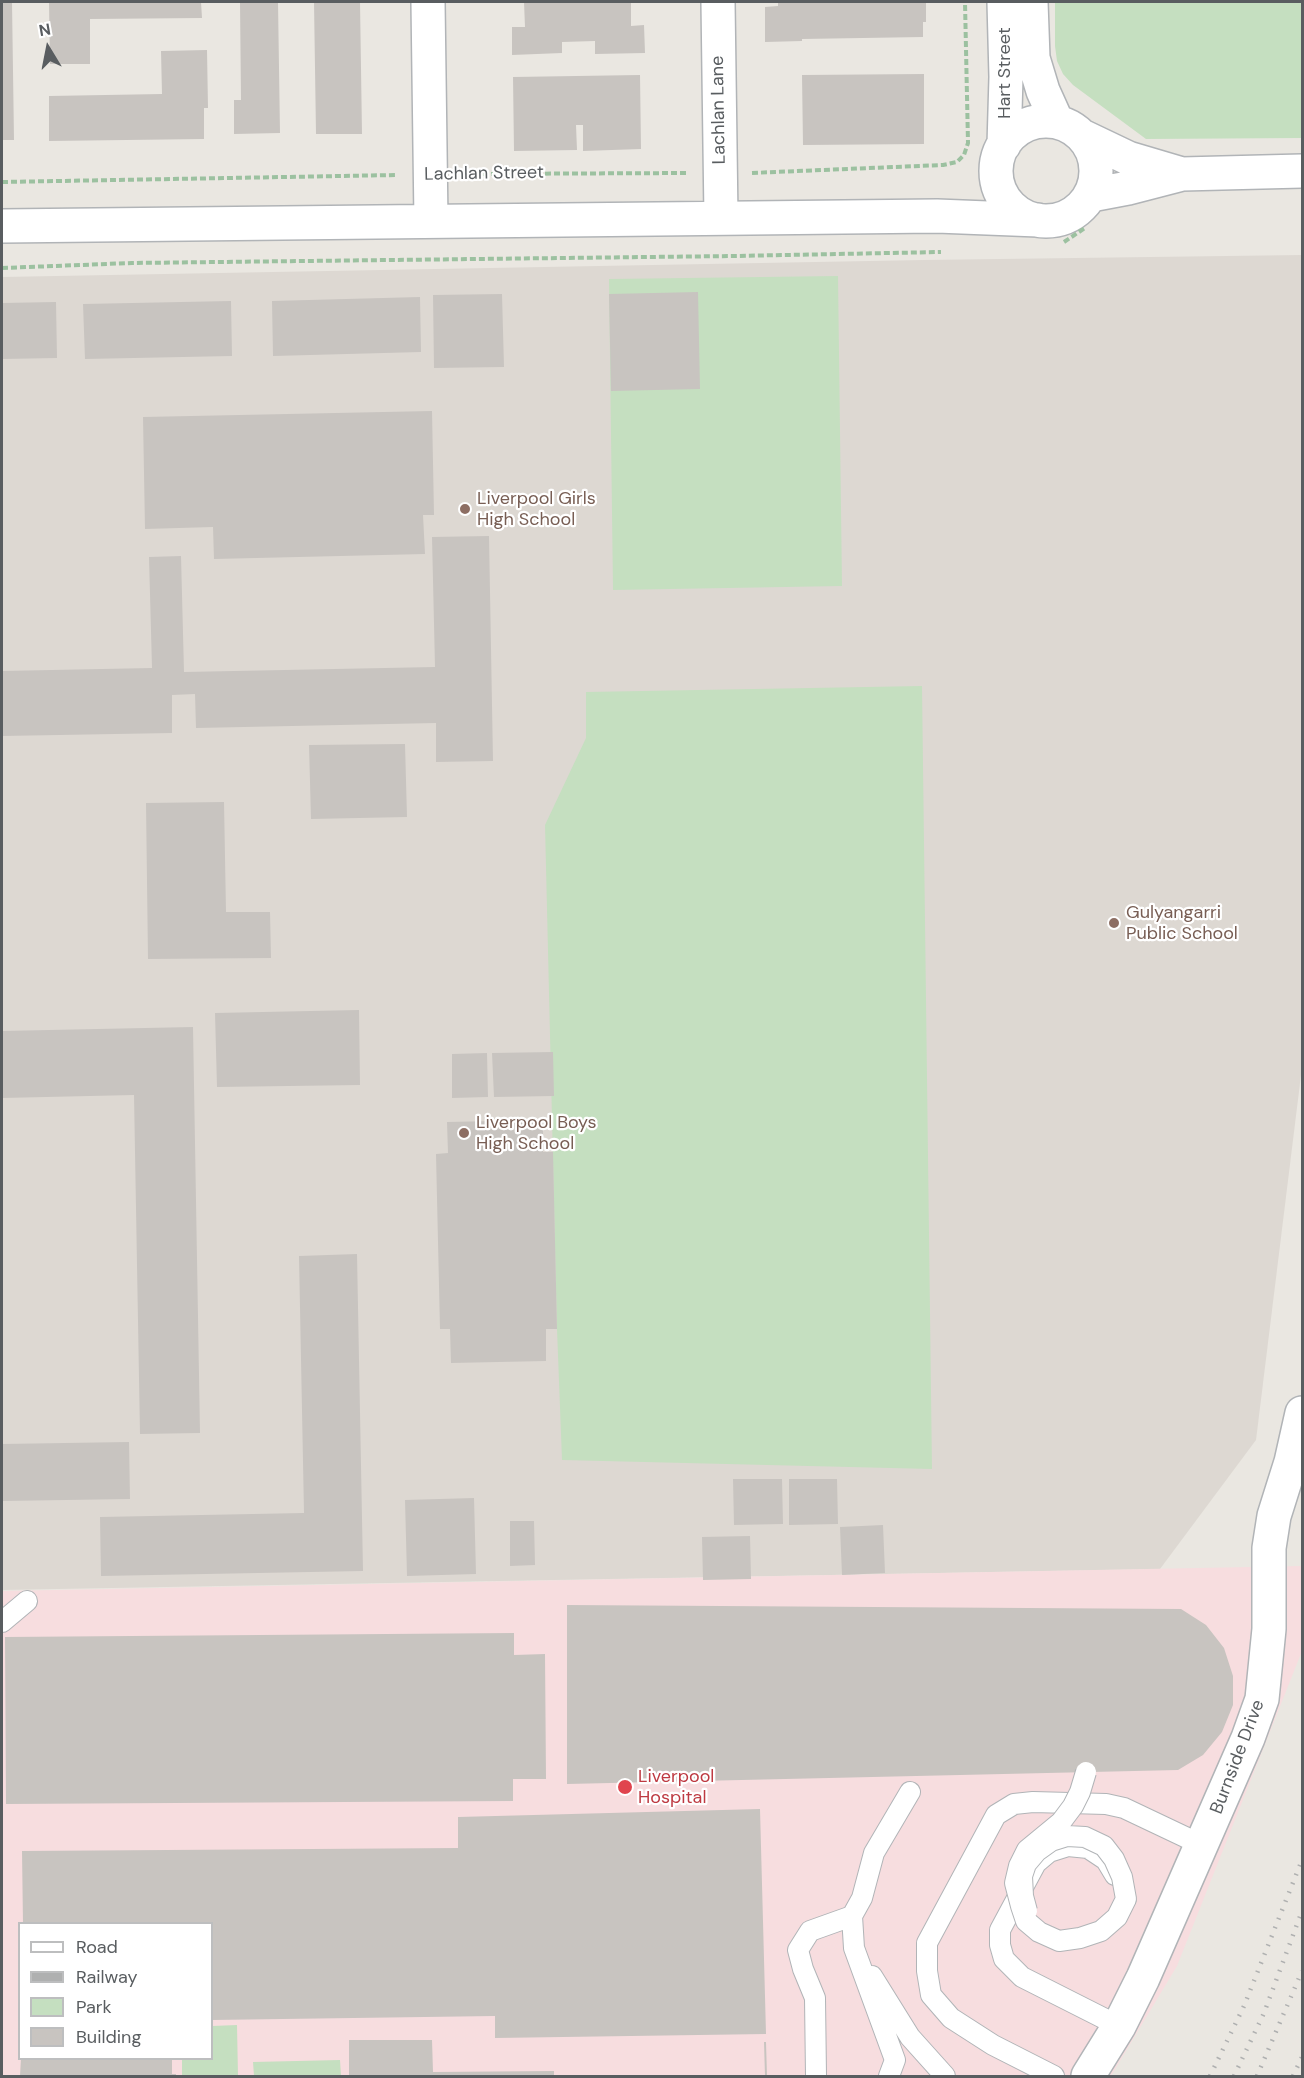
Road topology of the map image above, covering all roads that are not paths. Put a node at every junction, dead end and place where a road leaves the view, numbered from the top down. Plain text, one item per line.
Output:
1 (428, 2) edge
2 (718, 2) edge
3 (1004, 2) edge
4 (1030, 2) edge
5 (1070, 130) junction
6 (1004, 145) junction
7 (1302, 171) edge
8 (1182, 174) junction
9 (997, 177) junction
10 (1091, 195) junction
11 (937, 216) junction
12 (721, 218) junction
13 (1038, 220) junction
14 (431, 221) junction
15 (2, 226) edge
16 (1302, 1413) edge
17 (27, 1601) dead end
18 (2, 1622) edge
19 (1086, 1772) dead end
20 (910, 1792) dead end
21 (1202, 1845) junction
22 (852, 1916) junction
23 (854, 1948) junction
24 (1119, 2026) junction
25 (921, 2049) junction
26 (892, 2068) edge
27 (816, 2076) edge
28 (945, 2076) edge
29 (1054, 2076) edge
30 (1088, 2076) edge

1 - 14 street
2 - 12 street, Lachlan Lane
3 - 6 street, Hart Street
4 - 5 street, Hart Street
5 - 6 street
5 - 8 street
5 - 10 street
6 - 9 street
7 - 8 street
8 - 10 street
9 - 11 street
9 - 13 street
10 - 13 street
11 - 12 street
11 - 13 street
12 - 14 street
14 - 15 street
16 - 21 street, Burnside Drive
17 - 18 lane
19 - 24 lane, bridge
20 - 22 lane
21 - 24 street, Burnside Drive
21 - 29 lane
22 - 23 lane
22 - 27 lane
23 - 25 lane
23 - 26 lane
24 - 30 street, Burnside Drive
25 - 26 lane
25 - 28 lane

